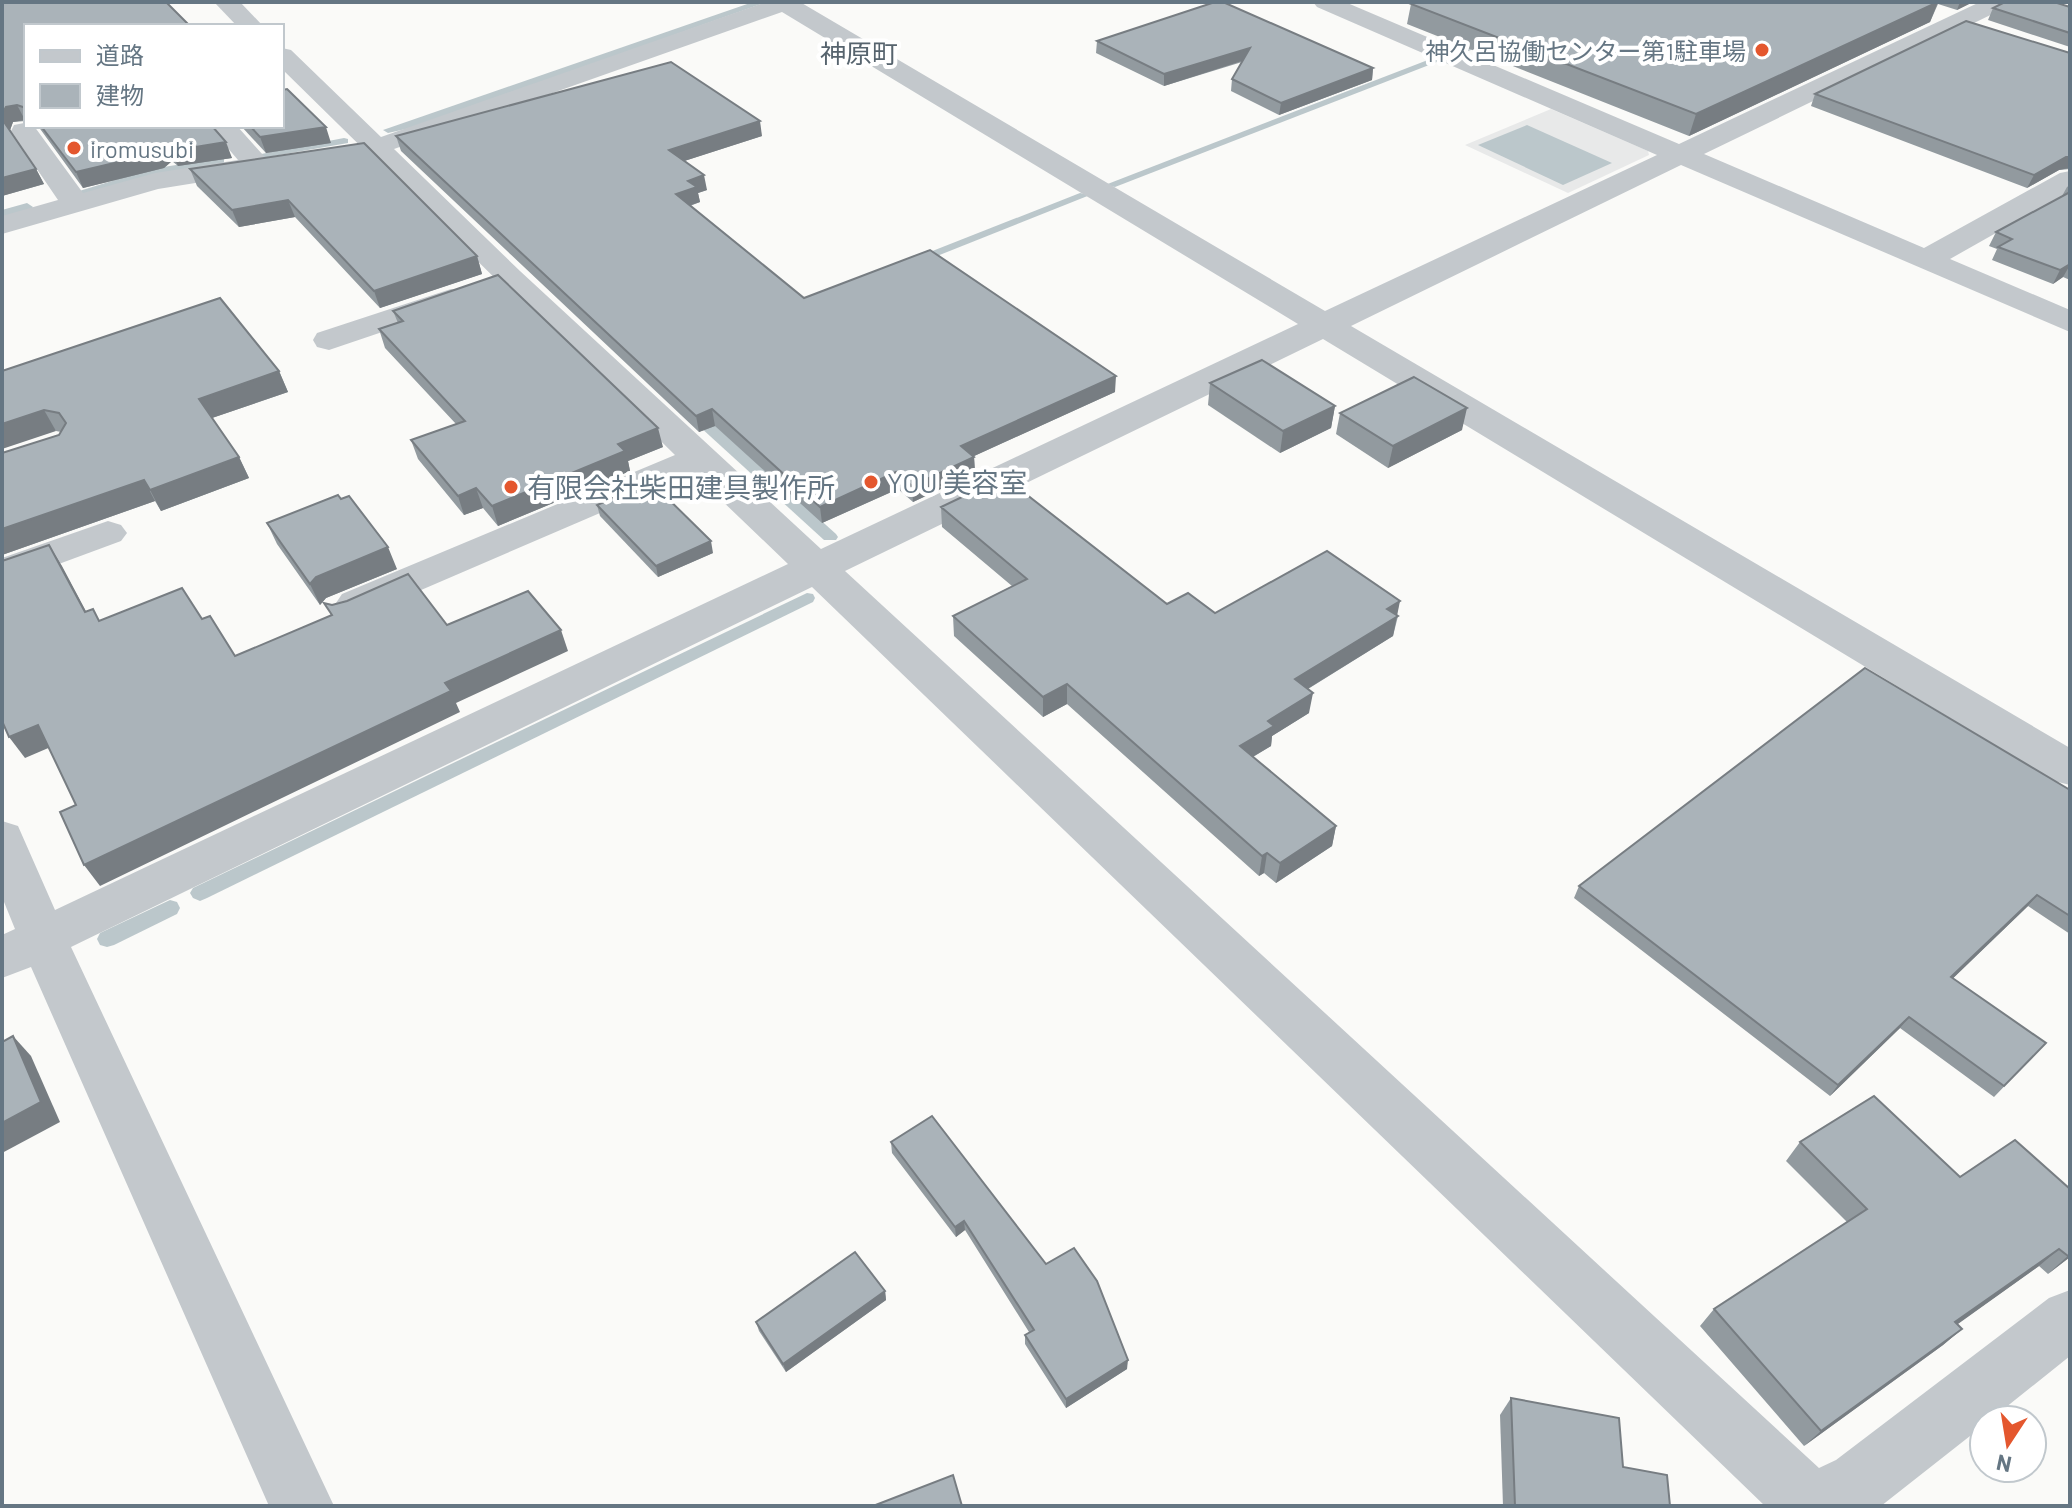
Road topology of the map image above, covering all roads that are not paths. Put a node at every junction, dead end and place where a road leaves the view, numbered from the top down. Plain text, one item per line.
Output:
1 (226, 2) edge
2 (784, 2) edge
3 (1325, 2) edge
4 (1969, 16) edge
5 (249, 24) edge
6 (284, 57) edge
7 (224, 128) edge
8 (24, 131) edge
9 (363, 149) junction
10 (1680, 155) junction
11 (288, 161) edge
12 (258, 165) junction
13 (2070, 179) edge
14 (76, 204) junction
15 (2, 225) edge
16 (1926, 260) junction
17 (509, 278) junction
18 (2070, 322) edge
19 (1324, 325) junction
20 (329, 340) dead end
21 (700, 457) junction
22 (108, 533) dead end
23 (818, 568) junction
24 (2, 572) edge
25 (341, 610) edge
26 (2070, 769) edge
27 (2, 839) edge
28 (23, 948) edge
29 (2070, 1319) edge
30 (302, 1506) edge
31 (1811, 1506) edge

1 - 5 street
2 - 9 street
2 - 19 street
3 - 10 street
4 - 10 street
6 - 9 street
7 - 12 street
8 - 14 street
9 - 17 street
10 - 16 street
10 - 19 street
11 - 12 street
12 - 14 street
13 - 16 street
14 - 15 street
16 - 18 street
17 - 20 street
17 - 21 street
19 - 23 street
19 - 26 street
21 - 23 street
21 - 25 street
22 - 24 street
23 - 28 street
23 - 31 street
27 - 28 street
28 - 30 street
29 - 31 street

